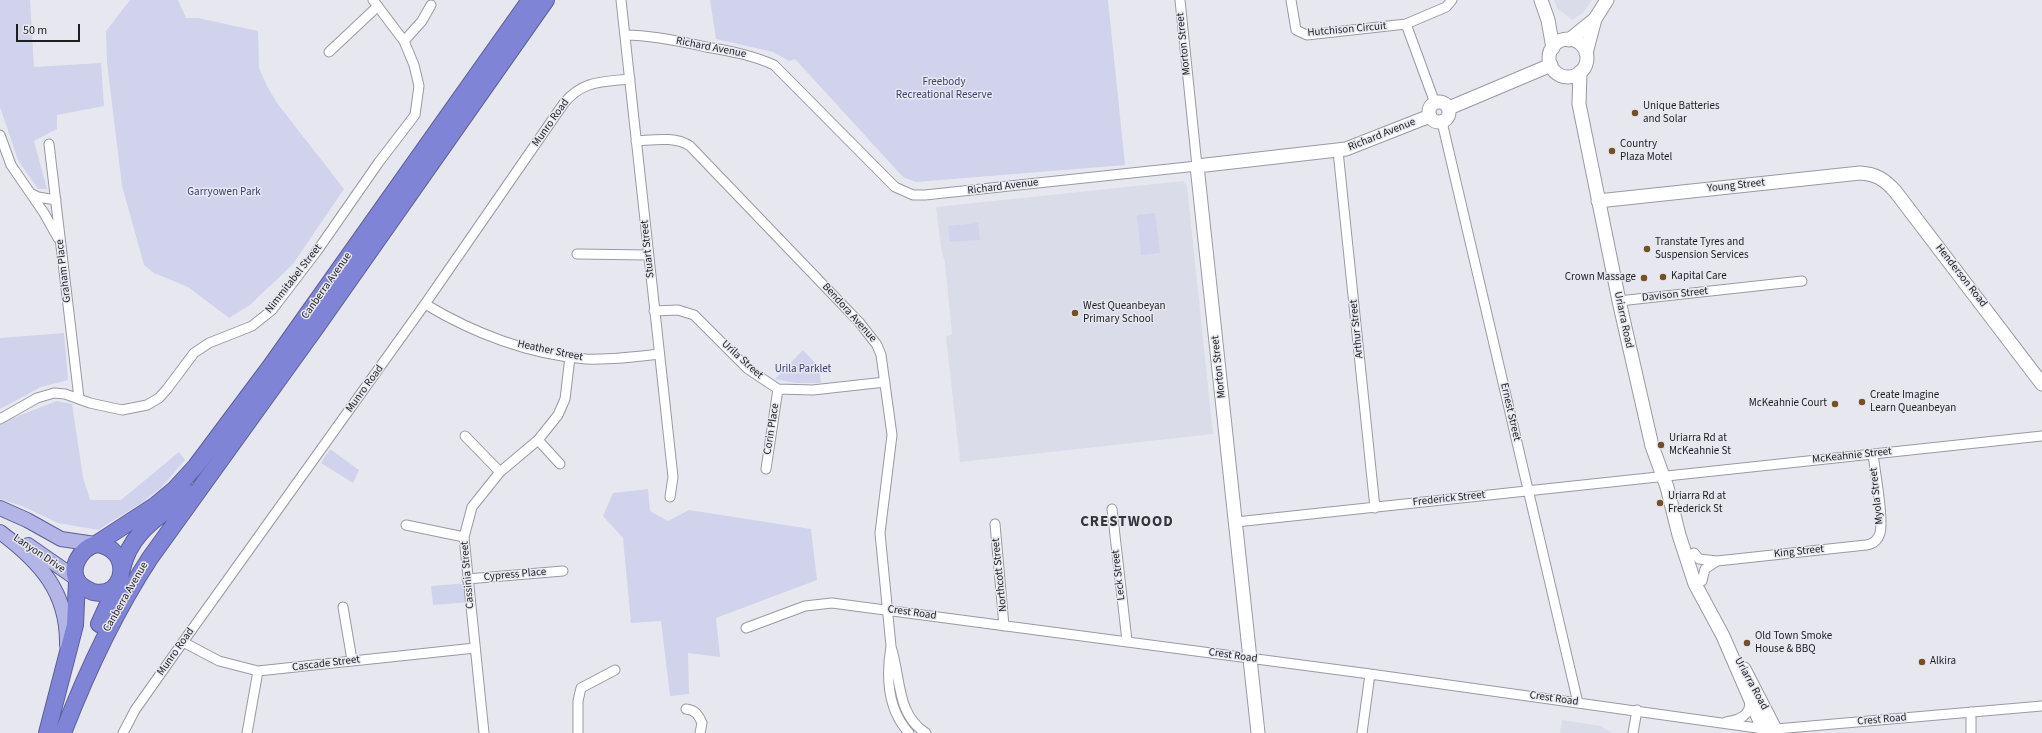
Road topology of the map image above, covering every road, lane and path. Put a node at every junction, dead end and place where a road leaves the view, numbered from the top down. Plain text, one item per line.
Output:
1 (530, 0) edge
2 (546, 0) edge
3 (621, 0) edge
4 (1180, 0) edge
5 (1291, 0) edge
6 (1452, 0) edge
7 (1541, 0) edge
8 (1608, 0) edge
9 (376, 3) edge
10 (431, 5) dead end
11 (1595, 19) junction
12 (1548, 20) junction
13 (1406, 24) junction
14 (625, 35) junction
15 (1568, 40) junction
16 (404, 41) junction
17 (1553, 48) junction
18 (329, 52) dead end
19 (1586, 53) junction
20 (1551, 65) junction
21 (1580, 72) junction
22 (1564, 76) junction
23 (630, 79) junction
24 (1435, 103) junction
25 (1579, 104) junction
26 (1449, 108) junction
27 (1430, 116) junction
28 (1442, 122) junction
29 (0, 135) edge
30 (636, 140) junction
31 (49, 144) dead end
32 (1338, 151) junction
33 (1197, 166) junction
34 (1874, 174) joint
35 (32, 194) junction
36 (56, 200) junction
37 (1598, 201) junction
38 (62, 247) junction
39 (577, 254) dead end
40 (648, 255) junction
41 (1802, 281) dead end
42 (1619, 301) junction
43 (425, 304) junction
44 (654, 311) junction
45 (659, 354) junction
46 (570, 357) junction
47 (886, 382) junction
48 (2042, 384) edge
49 (778, 389) junction
50 (79, 398) junction
51 (0, 419) edge
52 (464, 436) dead end
53 (2042, 436) edge
54 (538, 440) junction
55 (1872, 454) junction
56 (560, 464) dead end
57 (766, 469) dead end
58 (500, 472) junction
59 (210, 473) junction
60 (1665, 482) junction
61 (1529, 491) junction
62 (670, 497) dead end
63 (0, 508) edge
64 (1375, 508) junction
65 (1112, 509) dead end
66 (1236, 522) junction
67 (995, 524) dead end
68 (406, 526) dead end
69 (0, 531) edge
70 (464, 537) junction
71 (1878, 538) joint
72 (96, 544) junction
73 (1694, 553) junction
74 (1717, 561) junction
75 (563, 570) dead end
76 (121, 575) junction
77 (467, 579) junction
78 (77, 580) junction
79 (1702, 581) junction
80 (343, 607) dead end
81 (888, 610) junction
82 (1710, 612) junction
83 (1004, 626) junction
84 (746, 628) dead end
85 (1722, 636) junction
86 (1127, 641) junction
87 (183, 642) junction
88 (891, 646) junction
89 (475, 648) junction
90 (1250, 659) junction
91 (352, 660) junction
92 (65, 668) junction
93 (615, 670) dead end
94 (258, 671) junction
95 (1370, 674) junction
96 (1749, 697) junction
97 (1578, 703) junction
98 (2042, 706) edge
99 (686, 709) dead end
100 (1637, 710) junction
101 (1971, 712) junction
102 (1723, 722) junction
103 (1771, 731) edge
104 (46, 733) edge
105 (62, 733) edge
106 (123, 733) edge
107 (247, 733) edge
108 (484, 733) edge
109 (578, 733) edge
110 (700, 733) edge
111 (909, 733) edge
112 (926, 733) edge
113 (1258, 733) edge
114 (1362, 733) edge
115 (1633, 733) edge
116 (1971, 733) edge

1 - 72 highway, Canberra Avenue
2 - 59 highway, Canberra Avenue
3 - 14 street, Stuart Street
4 - 33 street, Morton Street
5 - 13 street, Hutchison Circuit
6 - 13 street, Hutchison Circuit
7 - 12 street
8 - 11 street
9 - 16 street, Nimmitabel Street
9 - 18 street
10 - 16 street
11 - 15 street
11 - 19 street
12 - 15 street
12 - 17 street
13 - 24 street
14 - 23 street, Stuart Street
14 - 33 street, Richard Avenue
15 - 17 street
15 - 19 street
16 - 50 street, Nimmitabel Street
17 - 20 street
19 - 21 street
20 - 22 street
20 - 26 street
21 - 22 street
21 - 25 street, Uriarra Road
22 - 25 street, Uriarra Road
23 - 30 street, Stuart Street
23 - 43 street, Munro Road
24 - 26 street
24 - 27 street
25 - 37 street, Uriarra Road
26 - 28 street
27 - 28 street
27 - 32 street, Richard Avenue
28 - 61 street, Ernest Street
29 - 35 street
30 - 40 street, Stuart Street
30 - 47 street, Bendora Avenue
31 - 36 street, Graham Place
32 - 33 street, Richard Avenue
32 - 64 street, Arthur Street
33 - 66 street, Morton Street
34 - 37 street, Young Street
34 - 48 street, Henderson Road
35 - 36 street
35 - 38 street
36 - 38 street, Graham Place
37 - 42 street, Uriarra Road
38 - 50 street, Graham Place
39 - 40 street
40 - 44 street, Stuart Street
41 - 42 street, Davison Street
42 - 60 street, Uriarra Road
43 - 46 street, Heather Street
43 - 87 street, Munro Road
44 - 45 street, Stuart Street
44 - 49 street, Urila Street
45 - 46 street, Heather Street
45 - 62 street, Stuart Street
46 - 54 street, Cassinia Street
47 - 49 street
47 - 81 street, Bendora Avenue
49 - 57 street, Corin Place
50 - 51 street, Nimmitabel Street
52 - 58 street
53 - 55 street, McKeahnie Street
54 - 56 street
54 - 58 street, Cassinia Street
55 - 60 street, McKeahnie Street
55 - 71 street, Myola Street
58 - 70 street, Cassinia Street
59 - 76 highway, Canberra Avenue
59 - 105 highway, Canberra Avenue
60 - 61 street, Frederick Street
60 - 73 street, Uriarra Road
60 - 82 street, Uriarra Road
61 - 64 street, Frederick Street
61 - 97 street, Ernest Street
63 - 72 main road, Lanyon Drive
64 - 66 street, Frederick Street
65 - 86 street, Leck Street
66 - 90 street, Morton Street
67 - 83 street, Northcott Street
68 - 70 street
69 - 78 main road, Lanyon Drive
69 - 92 main road, Lanyon Drive
70 - 77 street, Cassinia Street
71 - 74 street, King Street
72 - 76 highway
72 - 78 highway
73 - 74 street, King Street
73 - 79 street, Uriarra Road
74 - 79 street
75 - 77 street, Cypress Place
76 - 78 highway
76 - 105 highway, Canberra Avenue
77 - 89 street, Cassinia Street
78 - 92 highway
79 - 82 street, Uriarra Road
80 - 91 street
81 - 83 street, Crest Road
81 - 84 street, Crest Road
81 - 88 street, Bendora Avenue
82 - 85 street, Uriarra Road
83 - 86 street, Crest Road
85 - 96 street, Uriarra Road
85 - 103 street, Uriarra Road
86 - 90 street, Crest Road
87 - 94 street, Cascade Street
87 - 106 street, Munro Road
88 - 111 street
88 - 112 street
89 - 91 street, Cascade Street
89 - 108 street, Cassinia Street
90 - 95 street, Crest Road
90 - 113 street, Morton Street
91 - 94 street, Cascade Street
92 - 104 highway
93 - 109 street
94 - 107 street
95 - 97 street, Crest Road
95 - 114 street
96 - 102 street, Crest Road
96 - 103 street, Uriarra Road
97 - 100 street, Crest Road
98 - 101 street, Crest Road
99 - 110 street
100 - 102 street, Crest Road
100 - 115 street
101 - 103 street, Crest Road
101 - 116 street
102 - 103 street, Crest Road

